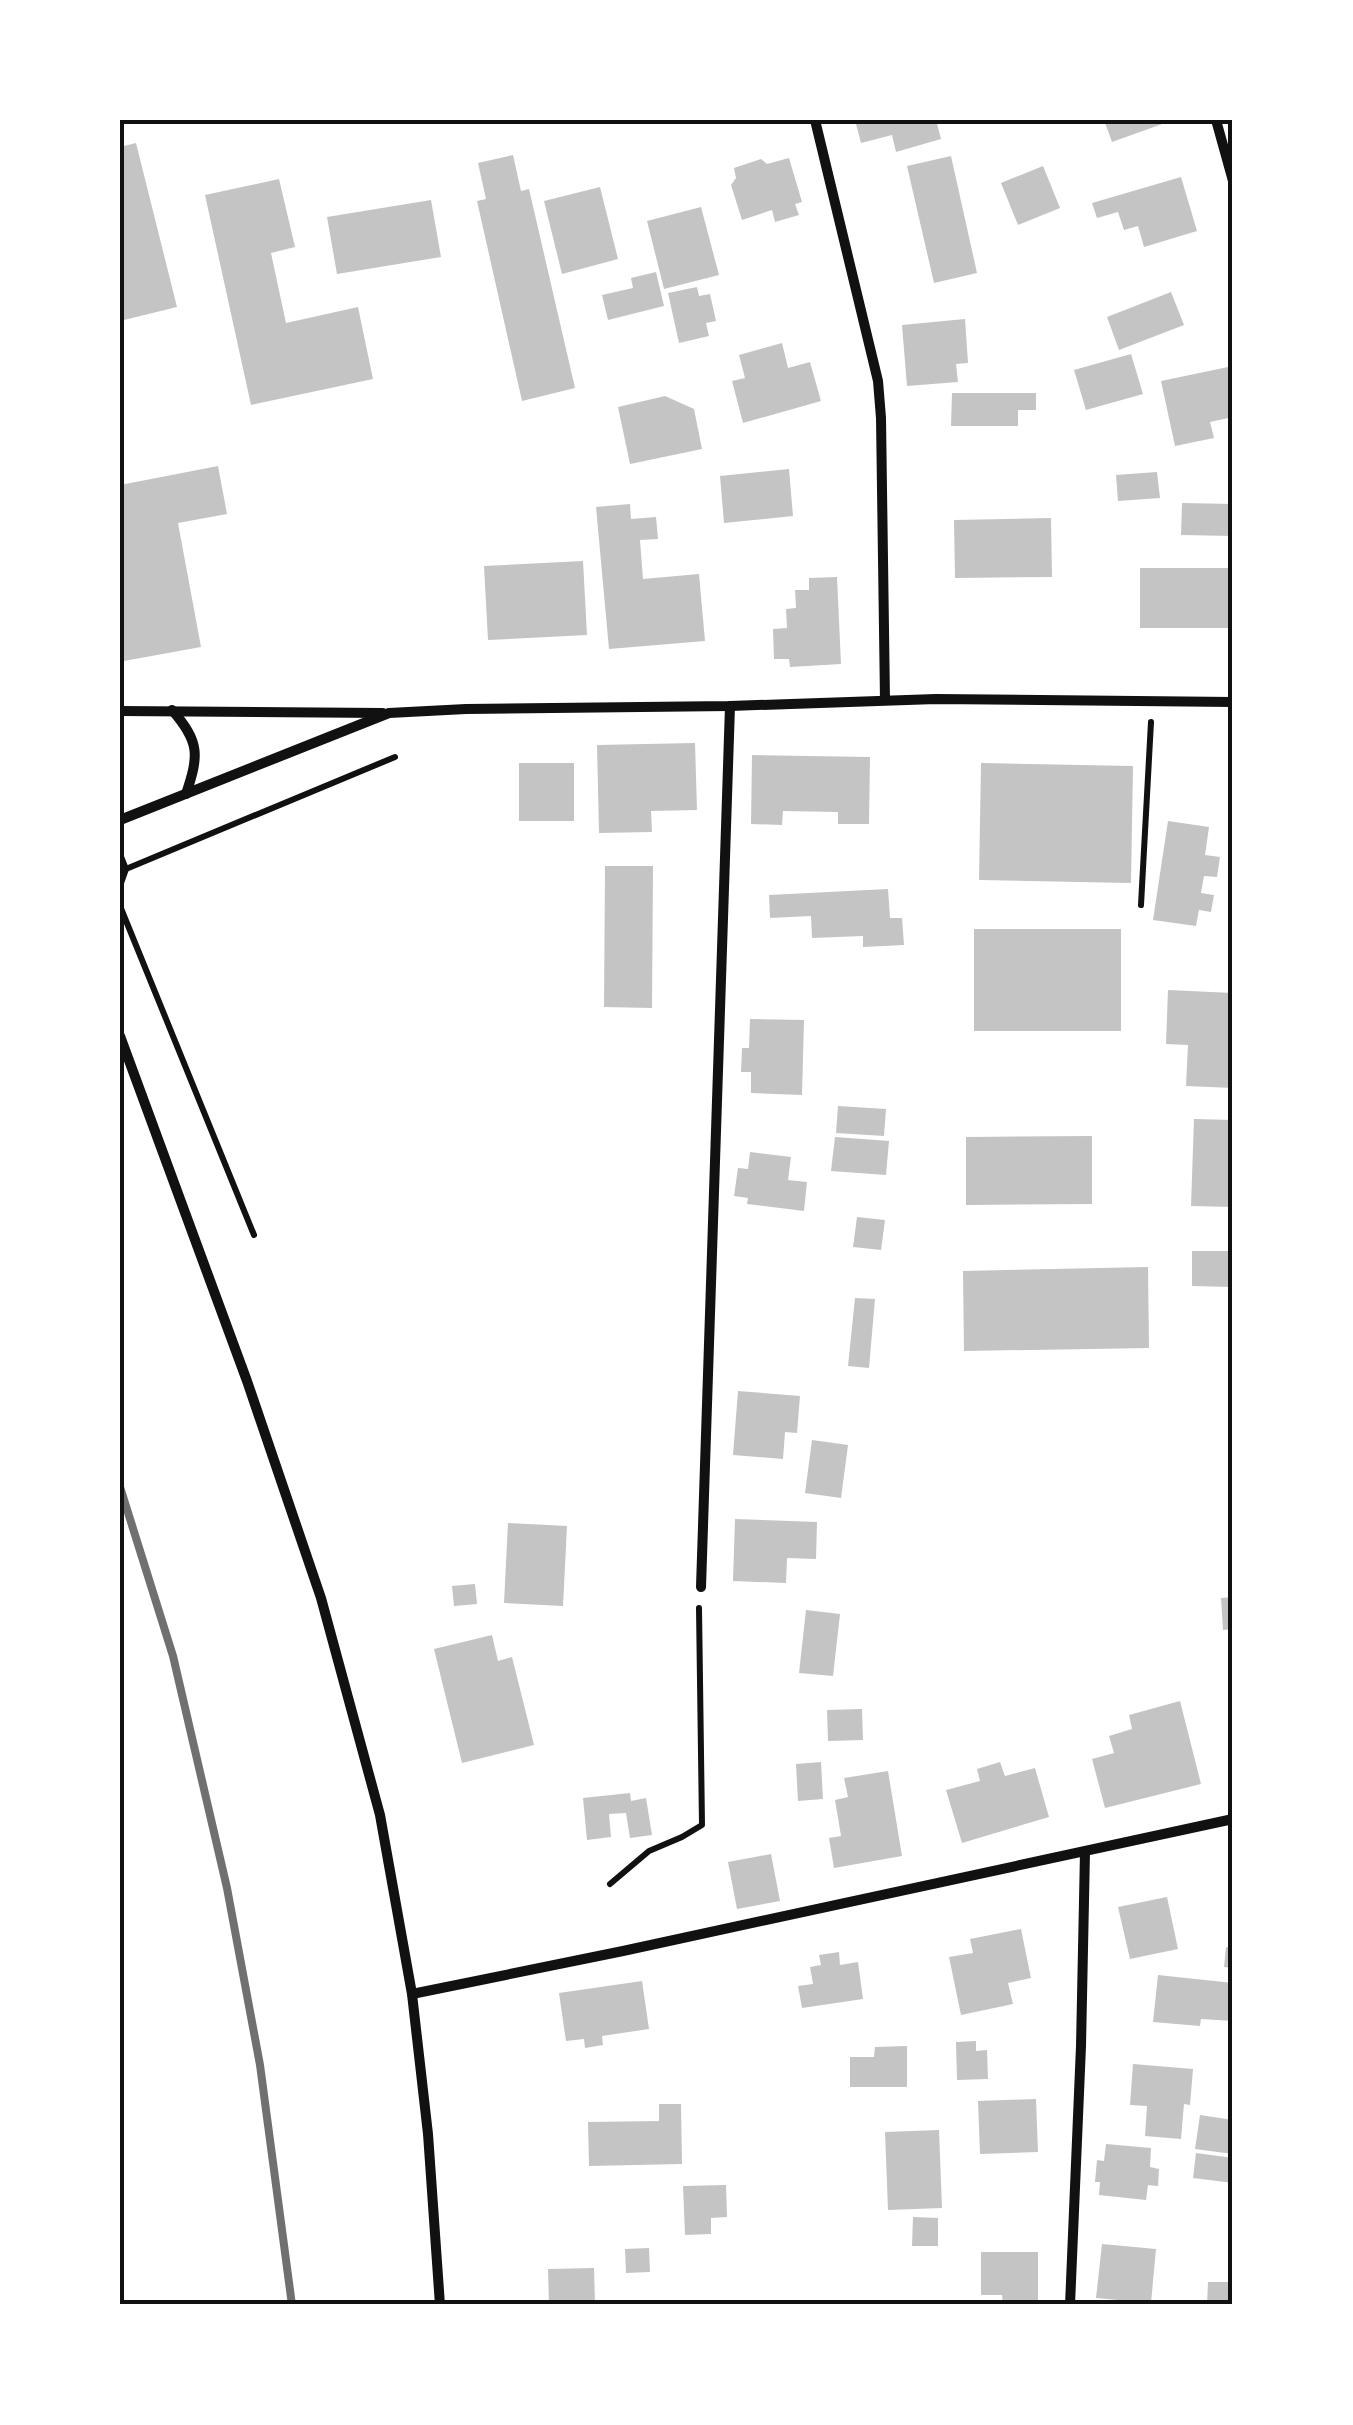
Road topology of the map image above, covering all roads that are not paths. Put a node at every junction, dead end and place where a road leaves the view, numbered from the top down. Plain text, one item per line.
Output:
1 (816, 120) edge
2 (1216, 120) edge
3 (1233, 181) edge
4 (885, 700) junction
5 (1233, 702) edge
6 (730, 706) junction
7 (172, 710) junction
8 (120, 711) edge
9 (389, 713) junction
10 (186, 794) junction
11 (120, 820) edge
12 (120, 1036) edge
13 (702, 1587) road end
14 (1233, 1818) edge
15 (1085, 1852) junction
16 (412, 1994) junction
17 (440, 2305) edge
18 (1070, 2305) edge

1 - 4 street
2 - 3 street
4 - 5 street
4 - 6 street
6 - 9 street
6 - 13 street
7 - 8 street
7 - 9 street
7 - 10 street
9 - 10 street
10 - 11 street
12 - 16 street
14 - 15 street
15 - 16 street
15 - 18 street
16 - 17 street

